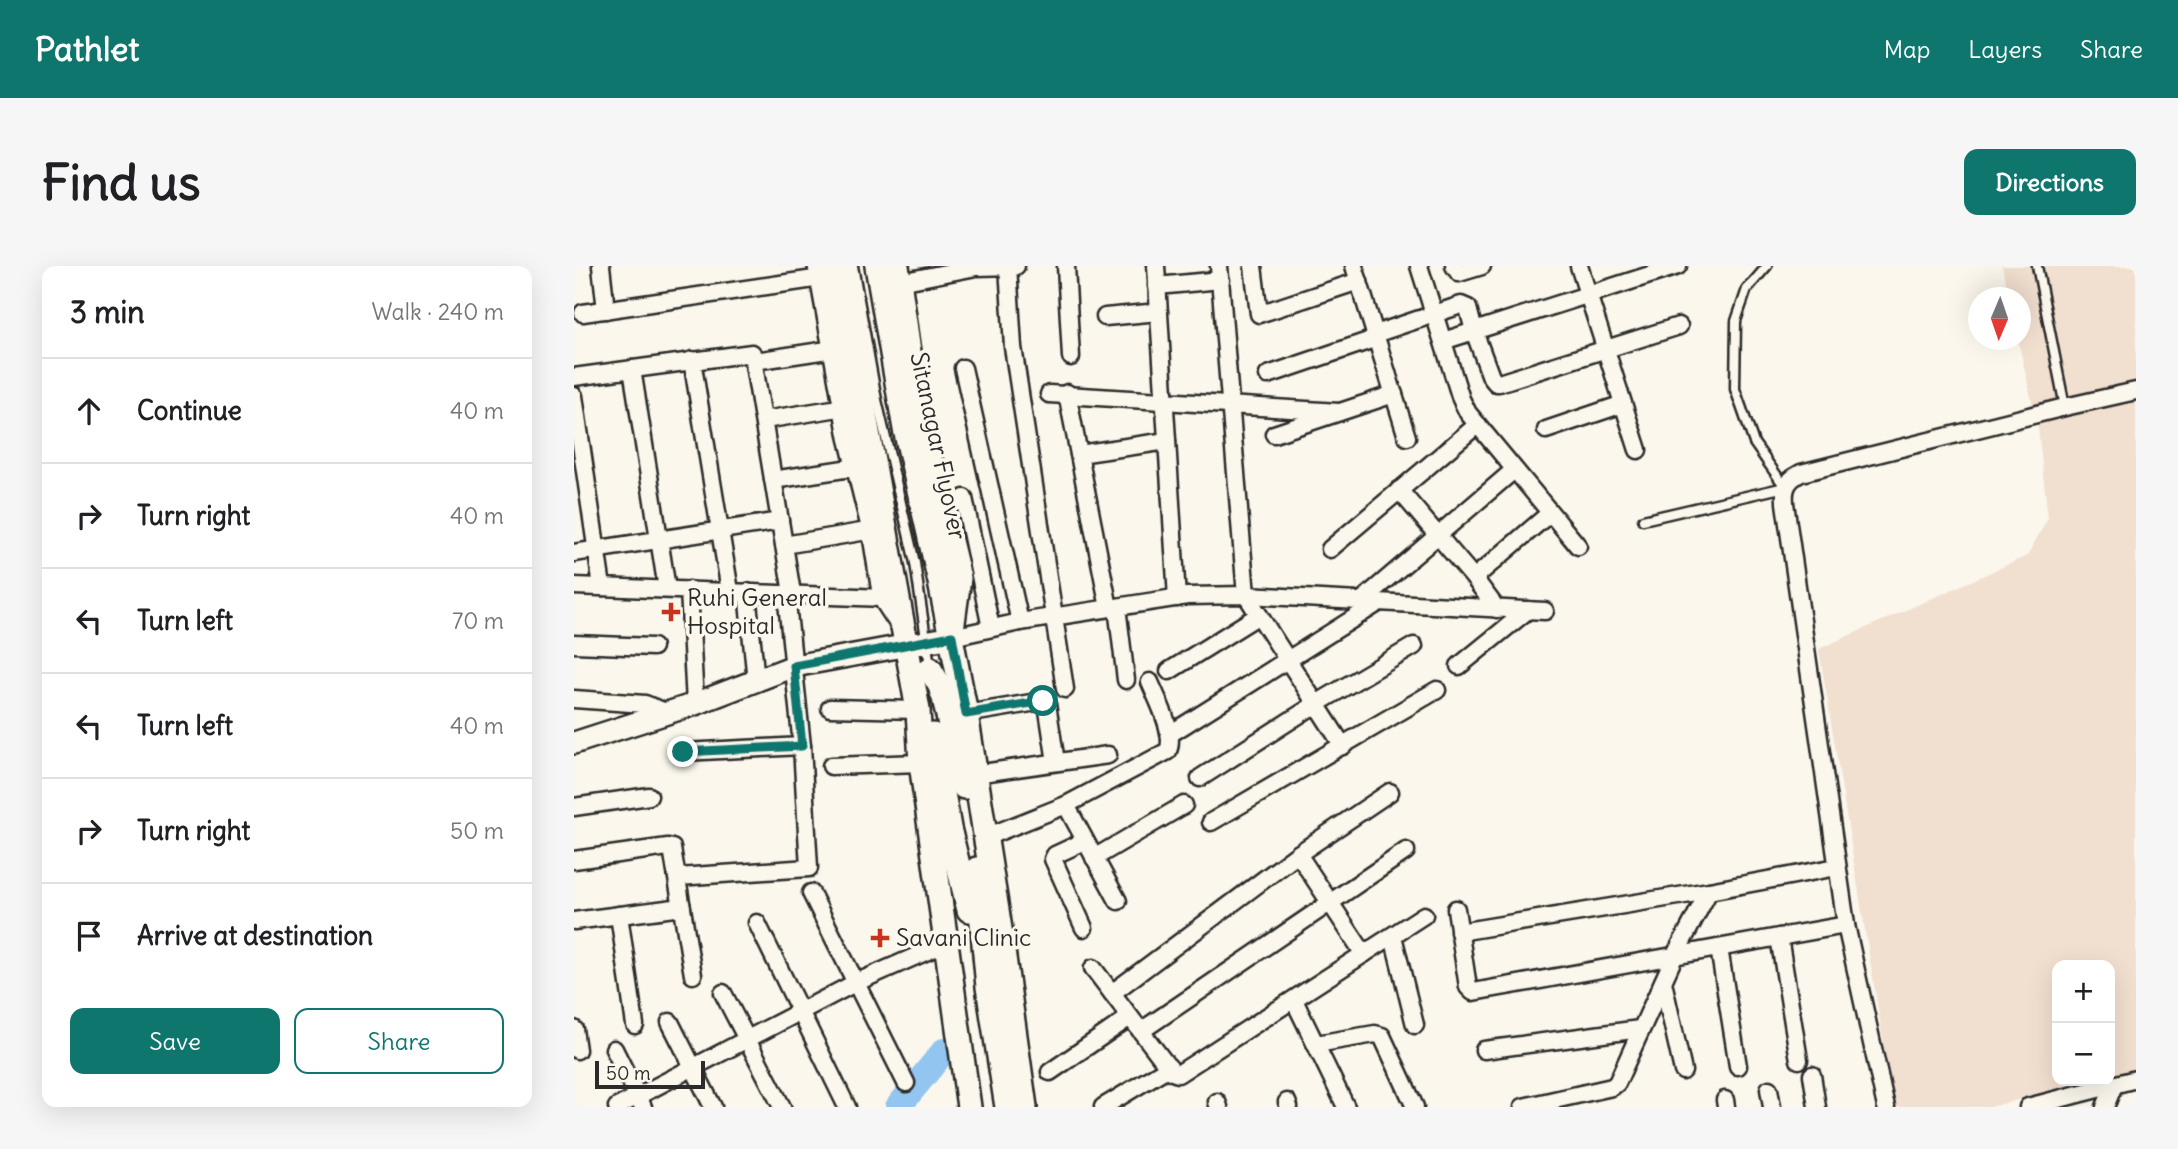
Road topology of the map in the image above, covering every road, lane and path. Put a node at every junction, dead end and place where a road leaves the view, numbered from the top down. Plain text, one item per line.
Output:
1 (601, 266) edge
2 (853, 266) edge
3 (877, 266) edge
4 (1008, 266) edge
5 (1016, 266) edge
6 (1066, 266) edge
7 (1156, 266) edge
8 (1253, 266) edge
9 (1419, 266) edge
10 (1454, 266) edge
11 (1482, 266) edge
12 (1579, 266) edge
13 (1678, 266) edge
14 (1767, 266) edge
15 (2037, 266) edge
16 (961, 268) edge
17 (826, 270) edge
18 (1220, 273) edge
19 (1357, 273) edge
20 (899, 274) edge
21 (1157, 286) junction
22 (1588, 295) junction
23 (606, 310) junction
24 (1159, 312) junction
25 (583, 313) dead end
26 (1434, 314) junction
27 (1105, 317) dead end
28 (1679, 326) dead end
29 (1474, 331) junction
30 (1376, 336) junction
31 (1443, 341) junction
32 (834, 349) junction
33 (1606, 349) junction
34 (1071, 357) dead end
35 (692, 360) junction
36 (754, 361) junction
37 (963, 368) dead end
38 (632, 369) junction
39 (1268, 375) dead end
40 (574, 377) edge
41 (2136, 391) edge
42 (1067, 393) dead end
43 (1049, 394) dead end
44 (1394, 394) junction
45 (574, 396) edge
46 (1623, 404) junction
47 (845, 407) junction
48 (2065, 407) junction
49 (1339, 412) junction
50 (764, 420) junction
51 (1477, 425) junction
52 (1545, 430) dead end
53 (1274, 434) dead end
54 (1407, 437) dead end
55 (1167, 441) junction
56 (1638, 450) dead end
57 (1079, 454) junction
58 (857, 467) junction
59 (1514, 470) junction
60 (773, 480) junction
61 (1785, 487) junction
62 (1399, 490) junction
63 (964, 498) dead end
64 (1550, 513) junction
65 (1643, 520) dead end
66 (780, 521) junction
67 (720, 530) junction
68 (873, 530) junction
69 (1437, 535) junction
70 (659, 540) junction
71 (784, 545) junction
72 (1578, 546) dead end
73 (1330, 548) dead end
74 (597, 550) junction
75 (574, 553) edge
76 (1474, 578) junction
77 (574, 586) edge
78 (602, 587) junction
79 (667, 589) junction
80 (689, 590) junction
81 (730, 591) junction
82 (747, 592) junction
83 (789, 593) junction
84 (890, 595) junction
85 (1247, 596) junction
86 (1177, 598) junction
87 (1360, 602) junction
88 (1378, 603) junction
89 (1113, 607) junction
90 (1497, 609) junction
91 (1528, 610) junction
92 (1545, 611) dead end
93 (1259, 615) junction
94 (1055, 616) junction
95 (1020, 622) junction
96 (991, 628) junction
97 (952, 636) junction
98 (912, 638) junction
99 (574, 644) edge
100 (1414, 646) dead end
101 (653, 647) dead end
102 (1288, 661) junction
103 (794, 666) junction
104 (1460, 666) dead end
105 (930, 669) joint
106 (1169, 671) dead end
107 (1126, 680) dead end
108 (756, 681) junction
109 (1150, 682) dead end
110 (1065, 689) dead end
111 (1437, 691) dead end
112 (574, 699) edge
113 (695, 704) junction
114 (1316, 704) junction
115 (830, 708) dead end
116 (918, 710) junction
117 (668, 713) junction
118 (966, 714) junction
119 (1170, 734) junction
120 (574, 743) edge
121 (802, 746) junction
122 (1343, 746) junction
123 (683, 752) dead end
124 (1108, 755) dead end
125 (1056, 762) junction
126 (921, 763) junction
127 (831, 766) dead end
128 (975, 774) junction
129 (1200, 778) dead end
130 (1390, 792) dead end
131 (649, 796) dead end
132 (1066, 804) junction
133 (1184, 805) dead end
134 (574, 807) edge
135 (1211, 822) dead end
136 (986, 837) junction
137 (1085, 841) junction
138 (1406, 851) dead end
139 (1298, 853) junction
140 (1094, 858) junction
141 (574, 860) edge
142 (1837, 867) junction
143 (678, 877) junction
144 (1709, 891) junction
145 (811, 893) dead end
146 (1118, 901) dead end
147 (1331, 902) junction
148 (682, 907) junction
149 (1456, 909) dead end
150 (619, 915) junction
151 (1424, 915) dead end
152 (574, 921) edge
153 (757, 923) dead end
154 (1846, 925) junction
155 (1084, 928) dead end
156 (1459, 932) junction
157 (1392, 936) junction
158 (1779, 937) junction
159 (946, 943) junction
160 (1719, 948) junction
161 (1364, 954) junction
162 (1675, 955) junction
163 (1093, 968) dead end
164 (693, 975) dead end
165 (1663, 982) junction
166 (855, 983) junction
167 (723, 993) dead end
168 (1112, 993) junction
169 (1294, 1000) junction
170 (800, 1011) junction
171 (1130, 1017) junction
172 (670, 1022) dead end
173 (635, 1025) dead end
174 (1415, 1025) dead end
175 (574, 1029) edge
176 (1640, 1029) junction
177 (1141, 1031) junction
178 (746, 1039) junction
179 (1316, 1044) junction
180 (614, 1049) dead end
181 (577, 1050) dead end
182 (1484, 1050) dead end
183 (1799, 1060) dead end
184 (1738, 1066) dead end
185 (693, 1067) junction
186 (1169, 1067) junction
187 (1683, 1071) dead end
188 (1050, 1072) dead end
189 (1812, 1075) dead end
190 (2136, 1079) edge
191 (906, 1083) dead end
192 (2115, 1085) edge
193 (2110, 1086) edge
194 (2114, 1086) edge
195 (1769, 1089) dead end
196 (640, 1102) edge
197 (617, 1107) edge
198 (713, 1107) edge
199 (782, 1107) edge
200 (848, 1107) edge
201 (969, 1107) edge
202 (1007, 1107) edge
203 (1025, 1107) edge
204 (1103, 1107) edge
205 (1346, 1107) edge
206 (1415, 1107) edge
207 (1523, 1107) edge
208 (1772, 1107) edge
209 (1817, 1107) edge
210 (1886, 1107) edge
211 (2028, 1107) edge
212 (2105, 1107) edge

1 - 23 street
2 - 98 lane
3 - 97 main road, Sitanagar Flyover
4 - 5 street
4 - 16 street
4 - 94 street
6 - 34 street
7 - 21 street
8 - 19 street
9 - 26 street
10 - 11 street
12 - 22 street
13 - 22 street
14 - 61 lane
15 - 48 lane
16 - 20 street
17 - 23 street
17 - 32 street
17 - 84 main road
18 - 21 street
18 - 85 street
19 - 30 street
20 - 97 street
21 - 24 street
22 - 29 street
22 - 33 street
23 - 25 street
24 - 27 street
24 - 55 street
26 - 29 street
26 - 30 street
26 - 31 street
28 - 33 street
29 - 31 street
29 - 33 street
30 - 39 street
30 - 44 street
31 - 51 street
32 - 36 street
32 - 47 street
33 - 46 street
35 - 36 street
35 - 38 street
35 - 67 street
36 - 50 street
37 - 95 street
38 - 40 street
38 - 70 street
41 - 48 street
42 - 57 street
43 - 49 street
44 - 49 street
44 - 54 street
45 - 74 street
46 - 52 street
46 - 56 street
47 - 50 street
47 - 58 street
48 - 61 street
49 - 53 street
50 - 60 street
51 - 59 street
51 - 62 street
55 - 57 street
55 - 86 street
57 - 89 street
58 - 60 street
58 - 68 street
59 - 64 street
59 - 69 street
60 - 66 street
61 - 65 lane
61 - 142 street
62 - 69 street
62 - 73 street
63 - 96 street
64 - 72 street
64 - 76 street
66 - 67 street
66 - 71 street
67 - 70 street
67 - 81 street
68 - 71 street
68 - 84 street
69 - 76 street
69 - 87 street
70 - 74 street
70 - 79 street
71 - 83 street
74 - 75 street
74 - 78 street
76 - 90 street
77 - 78 street
78 - 79 street
79 - 80 street
80 - 81 street
80 - 113 street
81 - 82 street
82 - 83 street
82 - 108 street
83 - 84 street
83 - 103 street
84 - 98 main road
85 - 86 street
85 - 87 street
85 - 93 street
86 - 89 street
87 - 88 street
88 - 90 street
88 - 102 street
89 - 94 street
89 - 107 street
90 - 91 street
91 - 92 street
91 - 104 street
93 - 102 street
93 - 106 street
94 - 95 street
94 - 110 street
95 - 96 street
96 - 97 street
97 - 98 street
97 - 118 main road, Sitanagar Flyover
98 - 103 street
98 - 105 lane
98 - 116 main road
99 - 101 street
100 - 114 street
102 - 114 street
102 - 119 street
103 - 108 street
103 - 121 street
105 - 202 main road
108 - 113 street
109 - 119 street
111 - 122 street
112 - 117 street
113 - 117 street
114 - 122 street
114 - 129 street
115 - 116 street
116 - 126 main road
117 - 120 street
118 - 125 street
118 - 128 main road, Sitanagar Flyover
119 - 132 street
121 - 123 street
121 - 143 street
122 - 135 street
124 - 125 street
125 - 128 street
126 - 127 street
126 - 159 main road
128 - 136 main road, Sitanagar Flyover
130 - 139 street
131 - 134 street
132 - 136 street
132 - 137 street
133 - 140 street
136 - 203 main road, Sitanagar Flyover
137 - 140 street
137 - 155 street
138 - 147 street
139 - 147 street
139 - 168 street
140 - 146 street
141 - 143 street
142 - 144 street
142 - 154 street
143 - 148 street
144 - 156 street
144 - 162 street
145 - 166 street
147 - 161 street
147 - 177 street
148 - 150 street
148 - 164 street
149 - 156 street
150 - 152 street
150 - 173 street
151 - 157 street
153 - 170 street
154 - 158 street
154 - 210 street
156 - 162 street
157 - 161 street
157 - 174 street
158 - 160 street
158 - 183 street
159 - 166 street
159 - 201 main road
160 - 162 street
160 - 184 street
161 - 169 street
162 - 165 street
163 - 168 street
165 - 176 street
165 - 187 street
166 - 170 street
166 - 191 street
167 - 178 street
168 - 171 street
169 - 179 street
169 - 186 street
170 - 178 street
170 - 200 street
171 - 177 street
171 - 188 street
172 - 185 street
175 - 181 street
176 - 182 street
176 - 207 street
177 - 186 street
178 - 185 street
178 - 199 street
179 - 205 street
179 - 206 street
180 - 196 street
185 - 196 street
185 - 198 street
186 - 204 street
189 - 209 street
190 - 192 street
193 - 211 street
194 - 212 street
195 - 208 street
196 - 197 street

